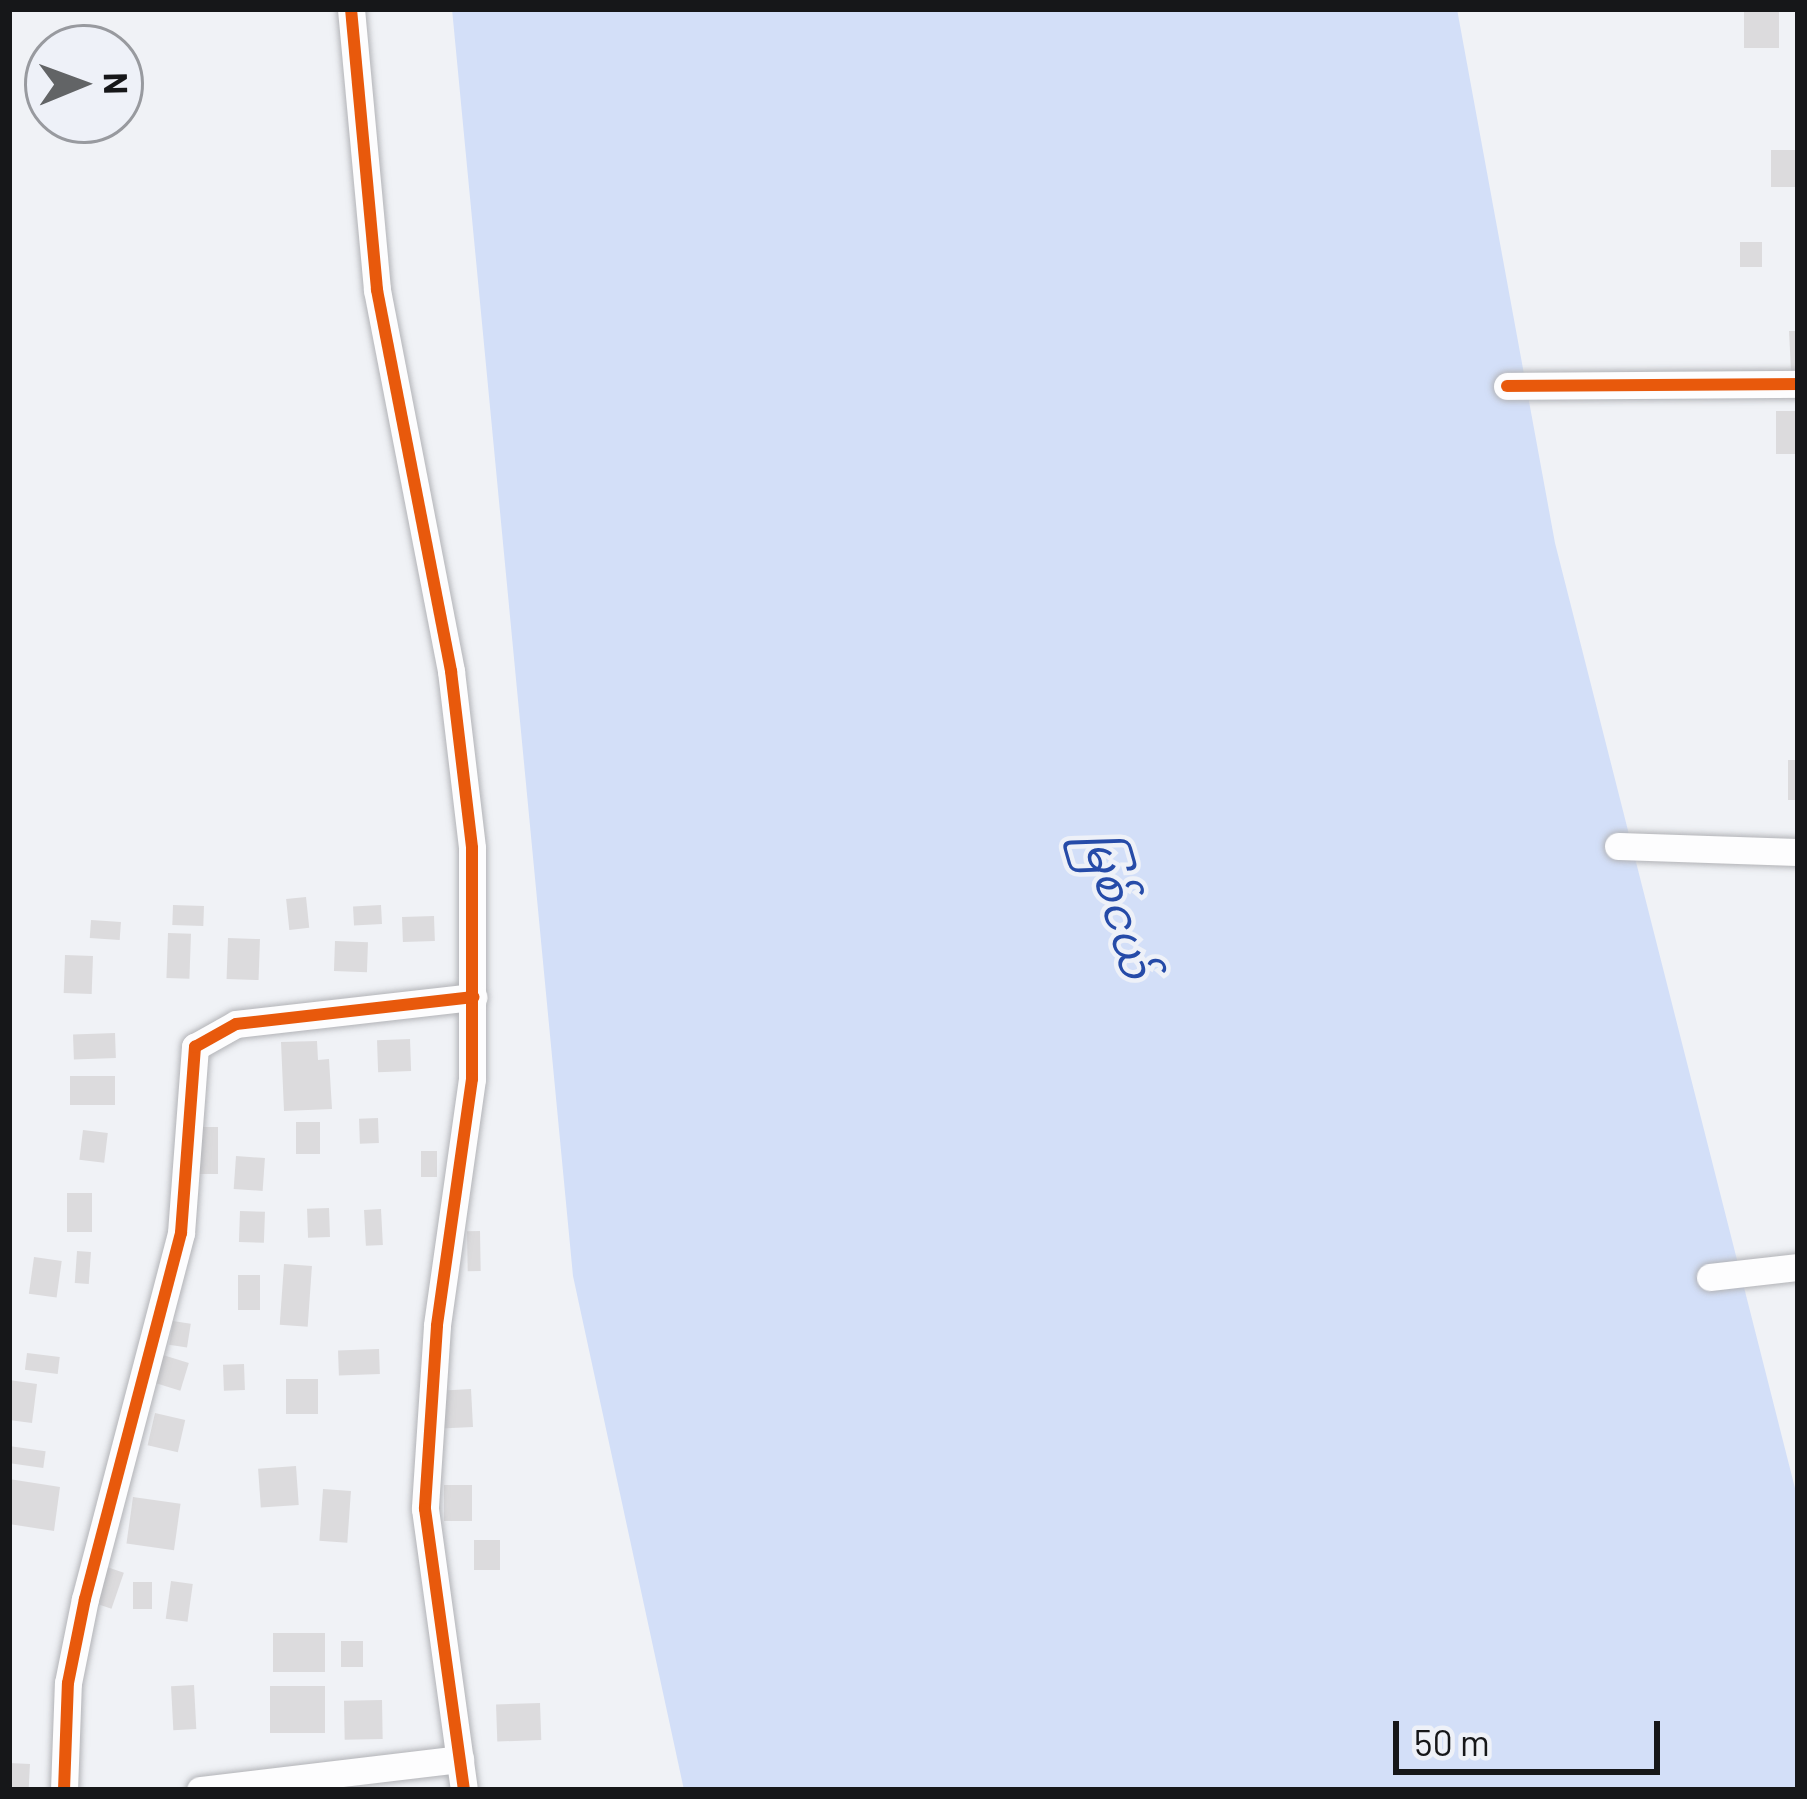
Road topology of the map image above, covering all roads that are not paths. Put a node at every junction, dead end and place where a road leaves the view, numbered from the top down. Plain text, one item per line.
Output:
1 (351, 9) edge
2 (1798, 384) edge
3 (1508, 386) dead end
4 (1618, 846) dead end
5 (1798, 852) edge
6 (472, 997) junction
7 (1798, 1267) edge
8 (1710, 1277) dead end
9 (460, 1759) junction
10 (64, 1790) edge
11 (200, 1790) edge
12 (464, 1790) edge

1 - 6 street
2 - 3 street
4 - 5 street
6 - 9 street
6 - 10 street
7 - 8 street
9 - 11 street
9 - 12 street

